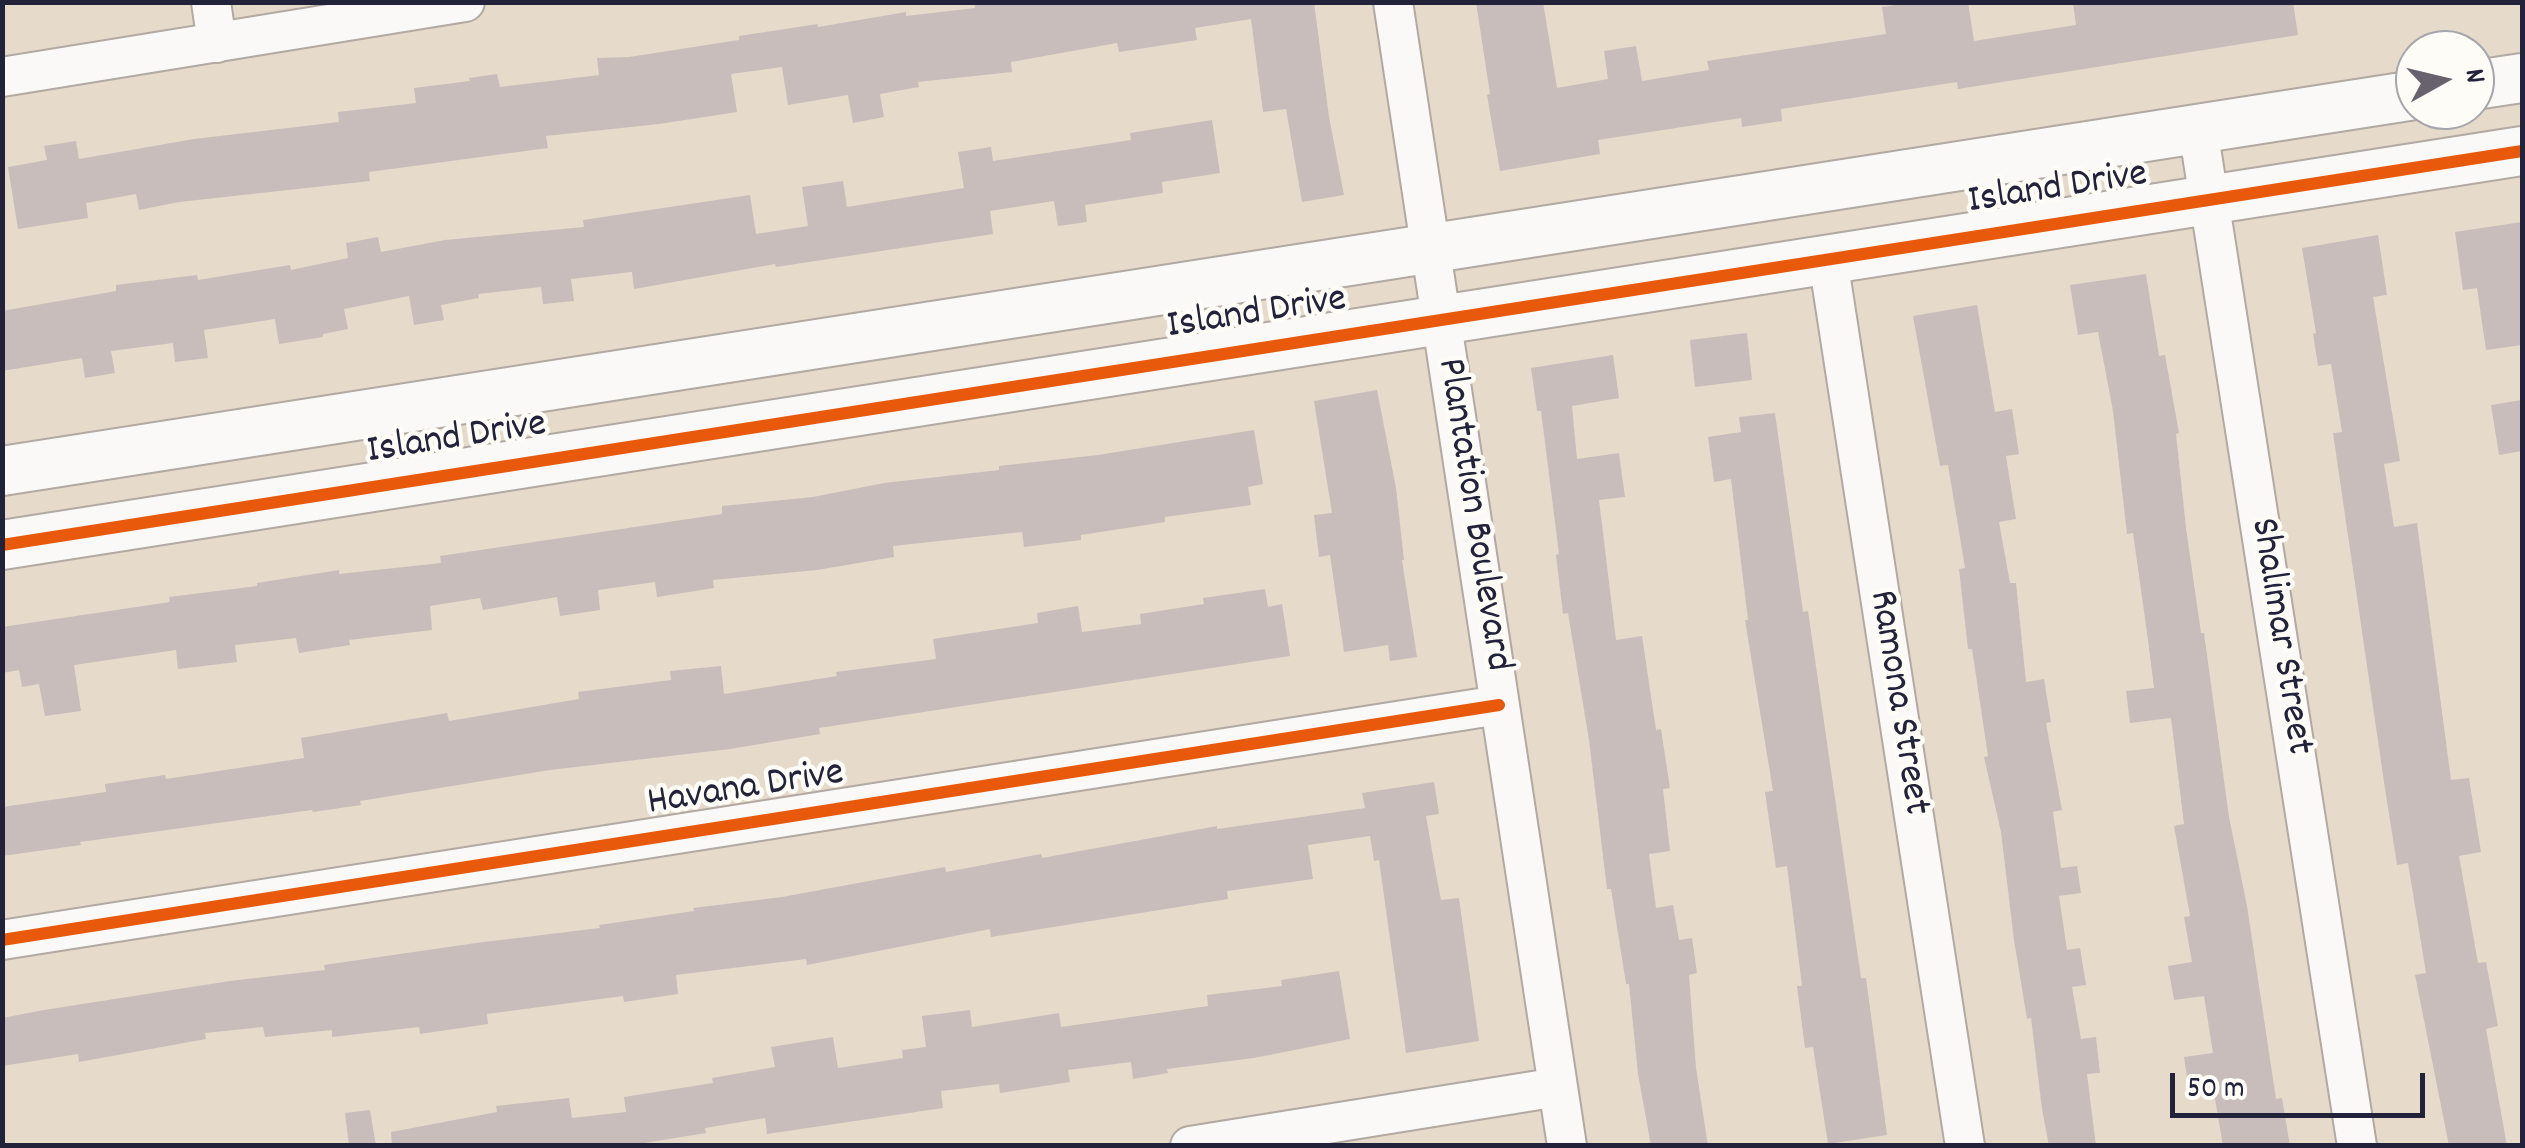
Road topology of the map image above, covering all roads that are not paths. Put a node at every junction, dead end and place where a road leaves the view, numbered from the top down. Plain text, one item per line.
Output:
1 (212, 2) edge
2 (465, 2) edge
3 (1393, 2) edge
4 (217, 43) junction
5 (2, 77) edge
6 (2522, 78) edge
7 (2495, 82) edge
8 (2395, 97) edge
9 (2198, 129) junction
10 (2522, 151) edge
11 (2210, 200) junction
12 (1430, 250) junction
13 (1828, 260) junction
14 (1441, 320) junction
15 (2, 472) edge
16 (2, 545) edge
17 (1500, 706) junction
18 (2, 940) edge
19 (1558, 1087) junction
20 (1190, 1146) edge
21 (1568, 1146) edge
22 (1965, 1146) edge
23 (2358, 1146) edge

1 - 4 street
2 - 4 street
3 - 12 street, Plantation Boulevard
4 - 5 street
6 - 7 street
8 - 9 street, Island Drive
9 - 11 street, Shalimar Street
9 - 12 street, Island Drive
10 - 11 street, Island Drive
11 - 13 street, Island Drive
11 - 23 street, Shalimar Street
12 - 14 street, Plantation Boulevard
12 - 15 street, Island Drive
13 - 14 street, Island Drive
13 - 22 street, Ramona Street
14 - 16 street, Island Drive
14 - 17 street, Plantation Boulevard
17 - 18 street, Havana Drive
17 - 19 street, Plantation Boulevard
19 - 20 street
19 - 21 street, Plantation Boulevard

